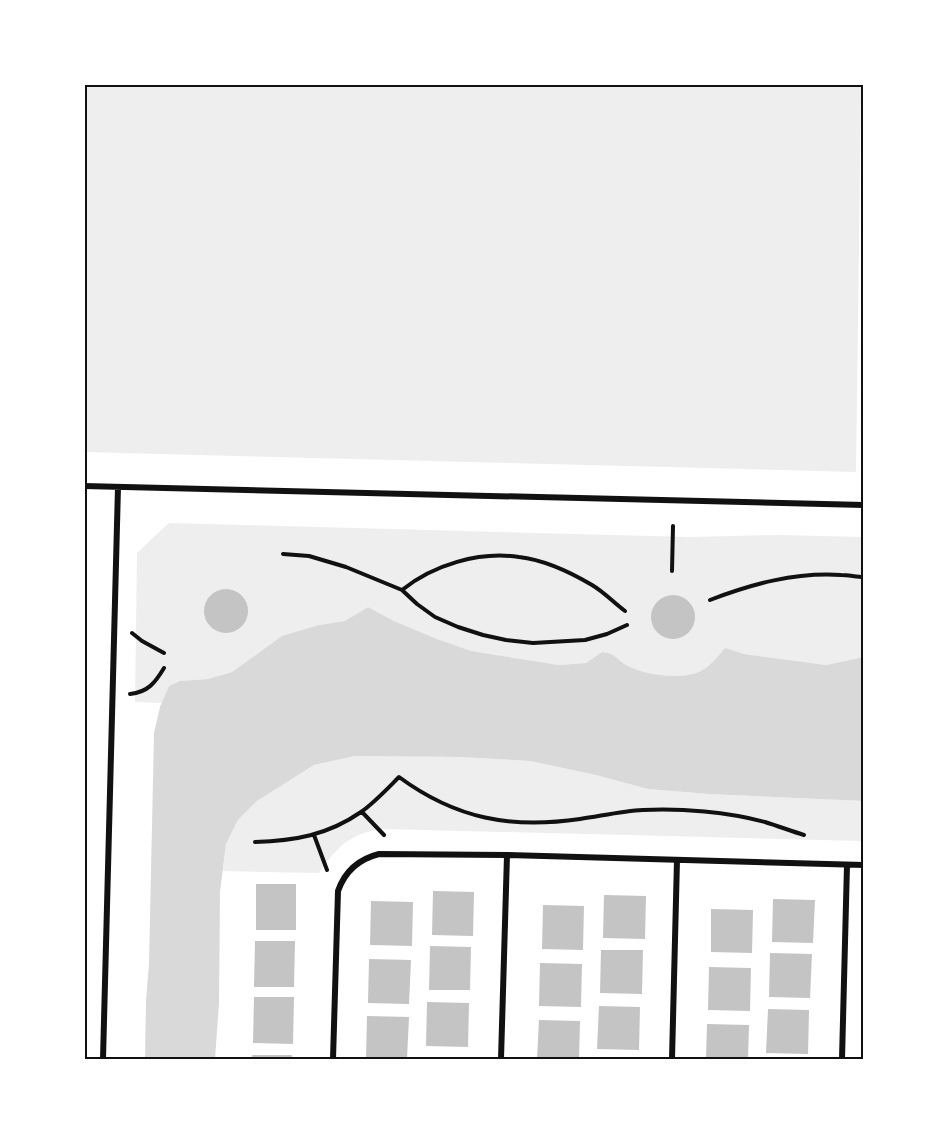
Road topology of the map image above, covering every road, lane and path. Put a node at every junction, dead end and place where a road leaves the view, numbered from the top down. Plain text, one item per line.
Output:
1 (84, 486) edge
2 (118, 487) junction
3 (864, 505) edge
4 (673, 526) dead end
5 (283, 554) dead end
6 (672, 571) dead end
7 (864, 578) edge
8 (402, 590) junction
9 (710, 600) dead end
10 (625, 611) dead end
11 (627, 625) dead end
12 (132, 633) dead end
13 (164, 654) dead end
14 (165, 668) dead end
15 (130, 694) dead end
16 (362, 812) junction
17 (314, 835) junction
18 (384, 835) dead end
19 (804, 835) dead end
20 (255, 842) dead end
21 (507, 855) junction
22 (677, 860) junction
23 (847, 865) junction
24 (864, 865) edge
25 (327, 870) dead end
26 (103, 1059) edge
27 (333, 1059) edge
28 (501, 1059) edge
29 (672, 1059) edge
30 (842, 1059) edge

1 - 2 street
2 - 3 street
2 - 26 street
4 - 6 path
5 - 8 path
7 - 9 path
8 - 10 path
8 - 11 path
12 - 13 path
14 - 15 path
16 - 17 path
16 - 18 path
16 - 19 path
17 - 20 path
17 - 25 path
21 - 22 street
21 - 27 street
21 - 28 street
22 - 23 street
22 - 29 street
23 - 24 street
23 - 30 street

